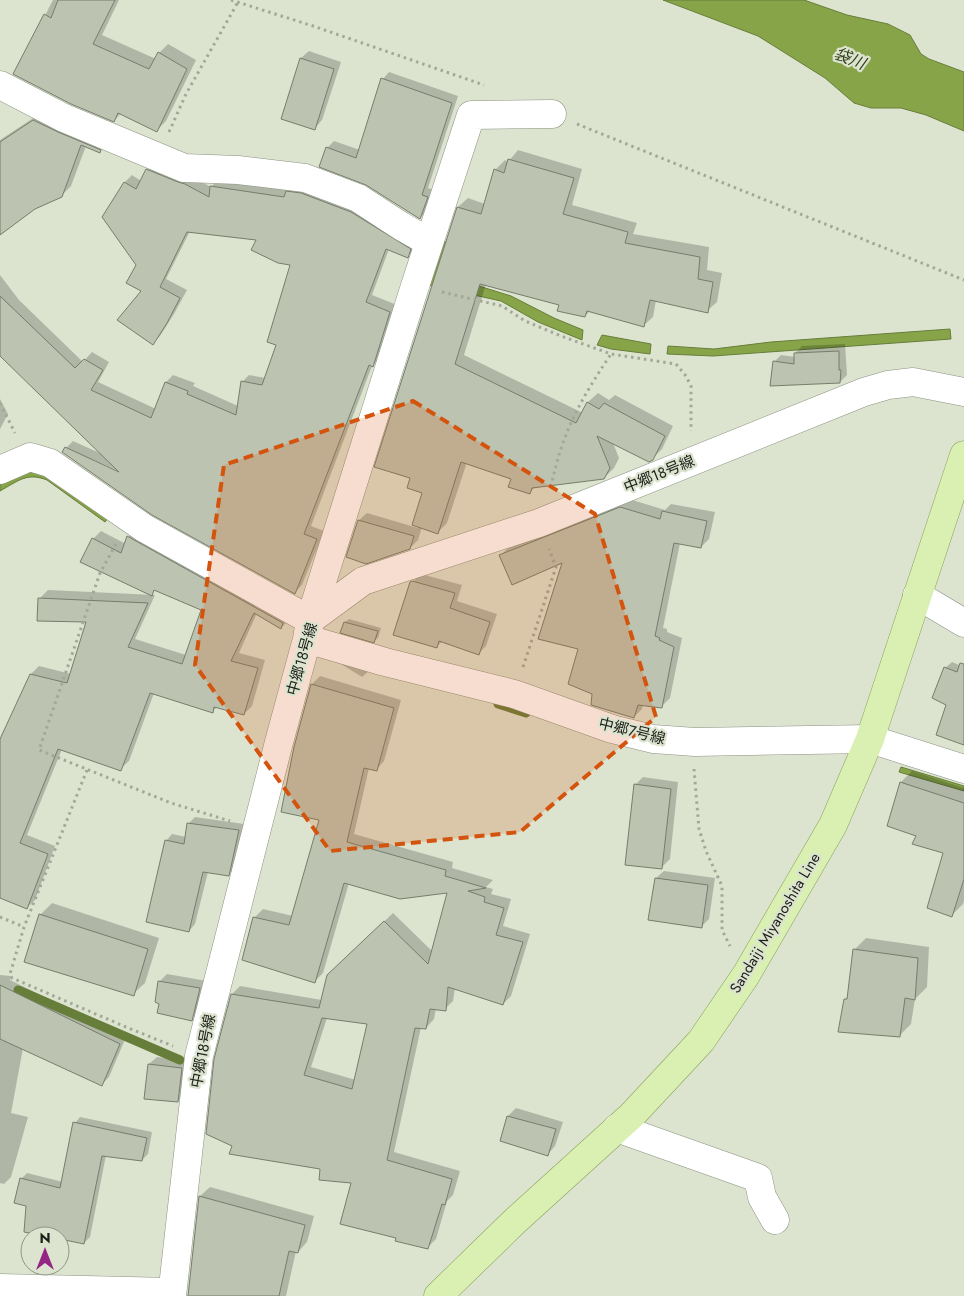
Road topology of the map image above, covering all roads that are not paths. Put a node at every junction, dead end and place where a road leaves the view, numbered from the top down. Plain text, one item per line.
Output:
1 (0, 85) edge
2 (552, 114) road end
3 (429, 242) junction
4 (964, 392) edge
5 (964, 455) edge
6 (0, 470) edge
7 (918, 595) junction
8 (964, 623) edge
9 (309, 629) junction
10 (870, 739) junction
11 (964, 769) edge
12 (617, 1128) junction
13 (775, 1220) dead end
14 (0, 1288) edge
15 (172, 1294) edge
16 (438, 1296) edge

1 - 3 street
2 - 3 street
3 - 9 street
4 - 9 street, 中郷18号線
5 - 7 main road, Sandaiji Miyanoshita Line
6 - 9 street, 中郷7号線
7 - 8 street
7 - 10 main road, Sandaiji Miyanoshita Line
9 - 10 street, 中郷7号線
9 - 15 street, 中郷18号線
10 - 11 street, 中郷7号線
10 - 12 main road, Sandaiji Miyanoshita Line
12 - 13 street
12 - 16 main road, Sandaiji Miyanoshita Line
14 - 15 street

